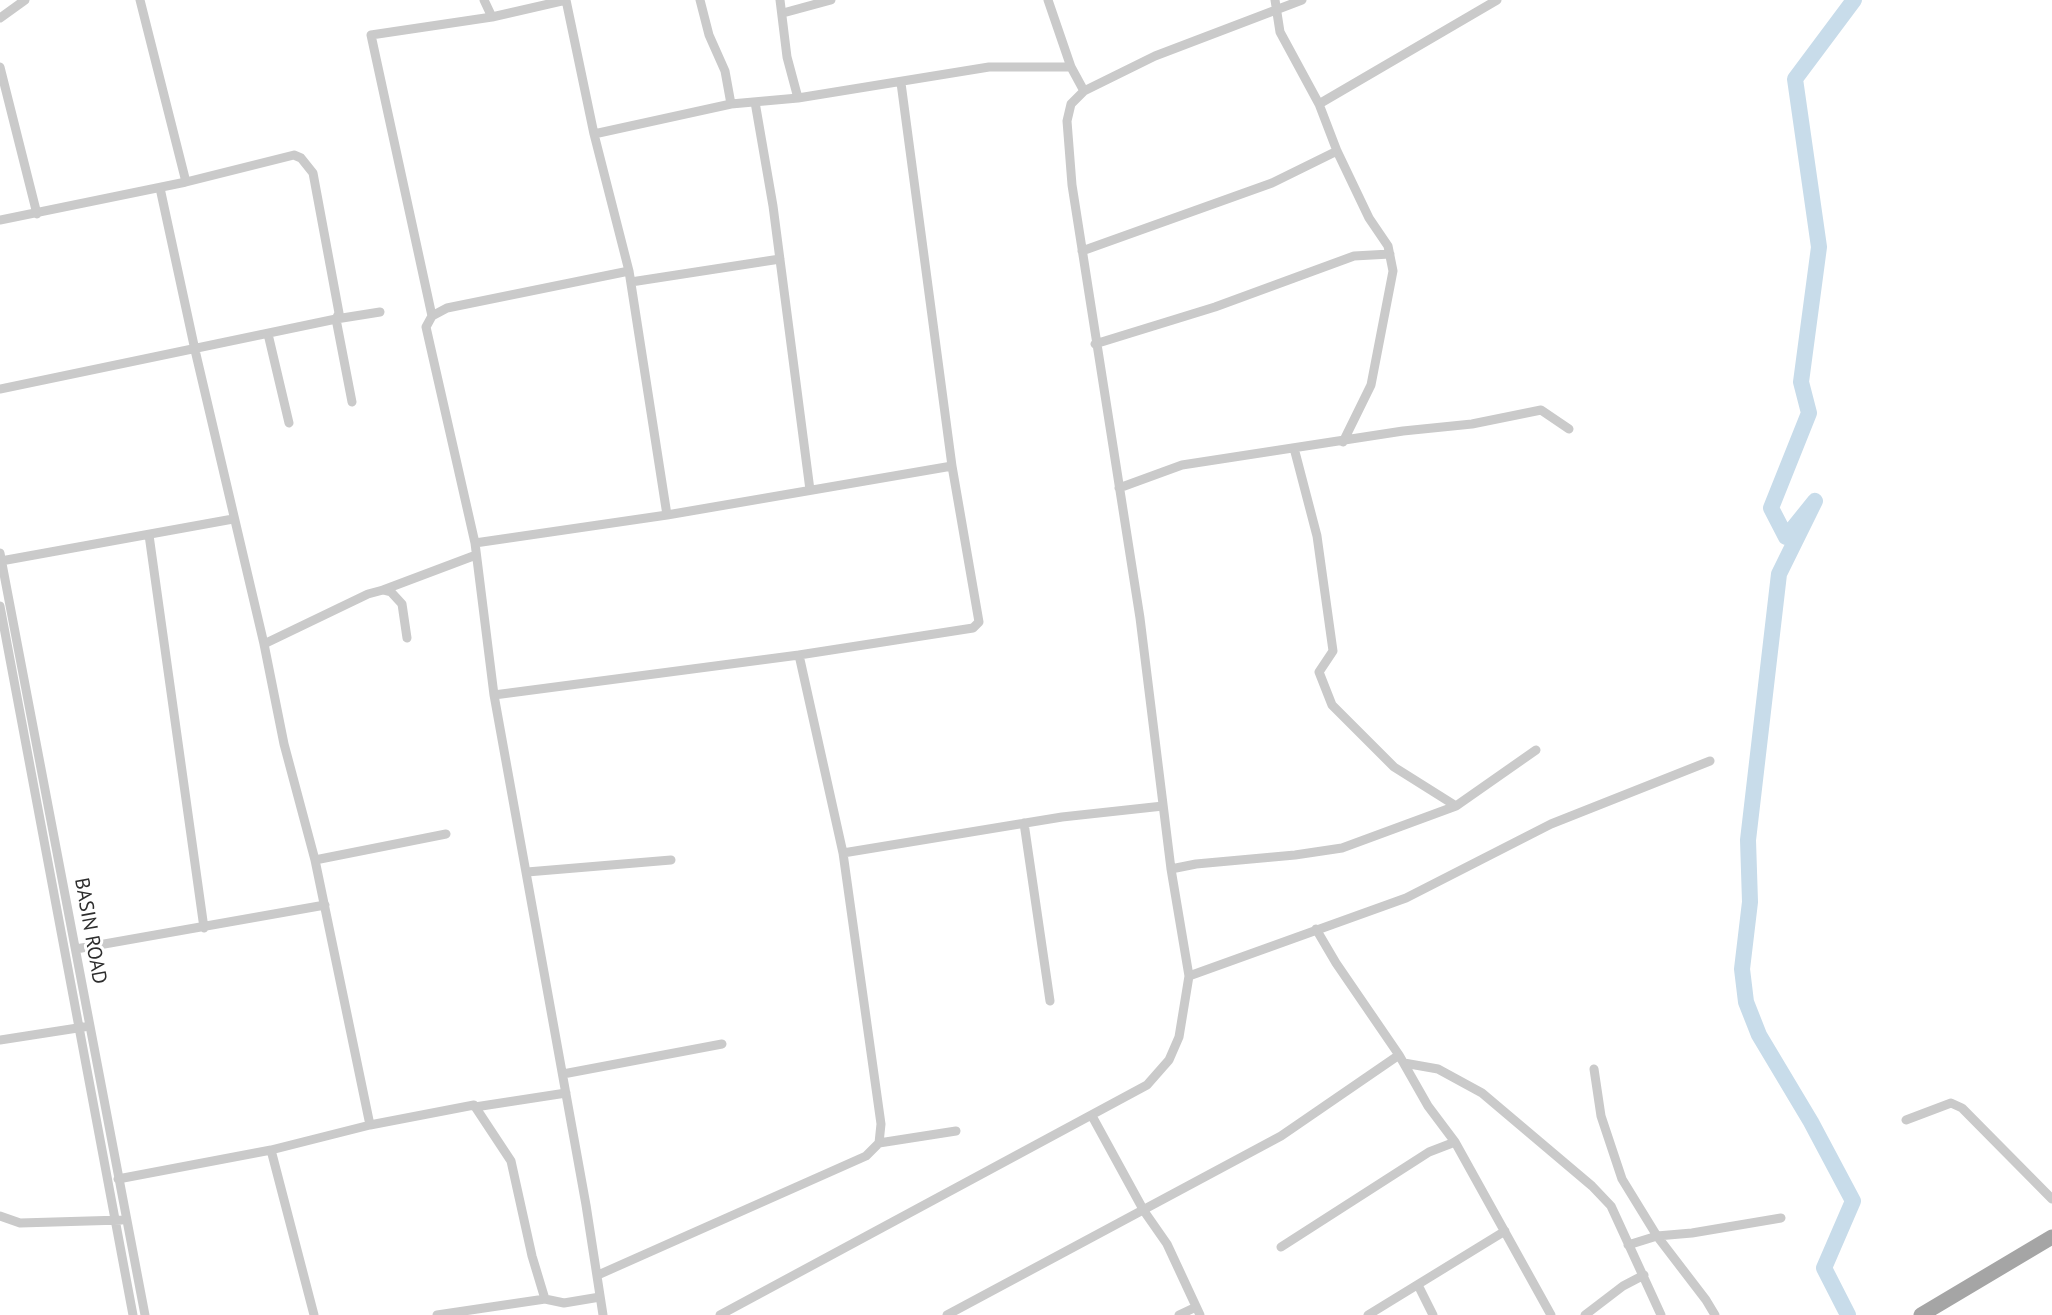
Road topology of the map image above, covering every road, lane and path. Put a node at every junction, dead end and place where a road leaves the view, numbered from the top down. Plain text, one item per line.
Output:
1 (25, 0) edge
2 (140, 0) edge
3 (484, 0) edge
4 (566, 0) edge
5 (700, 0) edge
6 (780, 0) edge
7 (831, 0) edge
8 (1048, 0) edge
9 (1275, 0) edge
10 (1302, 0) edge
11 (1497, 0) edge
12 (1277, 10) junction
13 (783, 13) junction
14 (492, 17) junction
15 (0, 18) edge
16 (0, 67) edge
17 (1071, 67) junction
18 (901, 83) junction
19 (1084, 91) junction
20 (798, 98) junction
21 (755, 102) junction
22 (731, 104) junction
23 (1319, 104) junction
24 (594, 134) junction
25 (1337, 151) junction
26 (186, 182) junction
27 (160, 188) junction
28 (37, 214) junction
29 (0, 220) edge
30 (1082, 250) junction
31 (1390, 254) junction
32 (780, 259) junction
33 (629, 271) junction
34 (631, 282) junction
35 (380, 312) dead end
36 (432, 316) junction
37 (336, 319) junction
38 (268, 334) junction
39 (1095, 344) junction
40 (195, 350) junction
41 (0, 389) edge
42 (352, 402) dead end
43 (289, 423) dead end
44 (1569, 429) dead end
45 (1344, 442) junction
46 (1294, 448) junction
47 (952, 466) junction
48 (1119, 488) junction
49 (810, 490) junction
50 (667, 515) junction
51 (233, 519) junction
52 (149, 535) junction
53 (475, 543) junction
54 (476, 555) junction
55 (1, 557) edge
56 (384, 590) junction
57 (0, 606) edge
58 (407, 638) dead end
59 (264, 644) junction
60 (799, 655) junction
61 (494, 695) junction
62 (30, 707) junction
63 (19, 710) junction
64 (1536, 750) dead end
65 (1710, 761) dead end
66 (1163, 806) junction
67 (1456, 806) junction
68 (1024, 823) junction
69 (446, 834) dead end
70 (843, 853) junction
71 (315, 860) junction
72 (671, 860) dead end
73 (1171, 869) junction
74 (527, 872) junction
75 (325, 905) junction
76 (204, 928) junction
77 (1316, 929) junction
78 (76, 948) junction
79 (1190, 976) junction
80 (1050, 1001) dead end
81 (84, 1027) junction
82 (0, 1040) edge
83 (722, 1044) dead end
84 (1401, 1059) junction
85 (1594, 1069) dead end
86 (562, 1074) junction
87 (566, 1092) junction
88 (475, 1107) junction
89 (1092, 1116) junction
90 (1906, 1120) dead end
91 (370, 1125) junction
92 (956, 1131) dead end
93 (1455, 1142) junction
94 (879, 1143) junction
95 (271, 1150) junction
96 (118, 1179) junction
97 (2052, 1199) edge
98 (1144, 1211) junction
99 (0, 1216) edge
100 (1781, 1218) dead end
101 (121, 1220) junction
102 (1505, 1231) junction
103 (1657, 1236) junction
104 (2052, 1237) edge
105 (1628, 1245) junction
106 (1281, 1247) dead end
107 (598, 1275) junction
108 (1644, 1275) junction
109 (1418, 1284) junction
110 (600, 1297) junction
111 (545, 1299) junction
112 (1198, 1311) edge
113 (133, 1315) edge
114 (145, 1315) edge
115 (314, 1315) edge
116 (437, 1315) edge
117 (603, 1315) edge
118 (720, 1315) edge
119 (947, 1315) edge
120 (1179, 1315) edge
121 (1368, 1315) edge
122 (1433, 1315) edge
123 (1551, 1315) edge
124 (1585, 1315) edge
125 (1661, 1315) edge
126 (1715, 1315) edge
127 (1921, 1315) edge

1 - 15 street
2 - 26 street
3 - 14 street
4 - 14 street
4 - 24 street
5 - 22 street
6 - 13 street
7 - 13 street
8 - 17 street
9 - 12 street
10 - 12 street
11 - 23 street
12 - 19 street
12 - 23 street
13 - 20 street
14 - 36 street
16 - 28 street
17 - 18 street
17 - 19 street
18 - 20 street
18 - 47 street
19 - 30 street
20 - 21 street
21 - 22 street
21 - 32 street
22 - 24 street
23 - 25 street
24 - 33 street
25 - 30 street
25 - 31 street
26 - 27 street
26 - 37 street
27 - 28 street
27 - 40 street
28 - 29 street
30 - 39 street
31 - 39 street
31 - 45 street
32 - 34 street
32 - 49 street
33 - 34 street
33 - 36 street
34 - 50 street
35 - 37 street
36 - 53 street
37 - 38 street
37 - 42 street
38 - 40 street
38 - 43 street
39 - 48 street
40 - 41 street
40 - 51 street
44 - 45 street
45 - 46 street
46 - 48 street
46 - 67 street
47 - 49 street
47 - 60 street
48 - 66 street
49 - 50 street
50 - 53 street
51 - 52 street
51 - 59 street
52 - 55 street
52 - 76 street
53 - 54 street
54 - 56 street
54 - 61 street
55 - 62 street, BASIN ROAD
56 - 58 street
56 - 59 street
57 - 63 street, BASIN ROAD
59 - 71 street
60 - 61 street
60 - 70 street
61 - 74 street
62 - 63 street
62 - 78 street, BASIN ROAD
63 - 81 street, BASIN ROAD
64 - 67 street
65 - 77 street
66 - 68 street
66 - 73 street
67 - 73 street
68 - 70 street
68 - 80 street
69 - 71 street
70 - 94 street
71 - 75 street
72 - 74 street
73 - 79 street
74 - 86 street
75 - 76 street
75 - 91 street
76 - 78 street
77 - 79 street
77 - 84 street
78 - 81 street, BASIN ROAD
79 - 89 street
81 - 82 street
81 - 96 street, BASIN ROAD
81 - 101 street, BASIN ROAD
83 - 86 street
84 - 93 street
84 - 98 street
84 - 105 street
85 - 103 street
86 - 87 street
87 - 88 street
87 - 107 street
88 - 91 street
88 - 111 street
89 - 98 street
89 - 118 street
90 - 97 street
91 - 95 street
92 - 94 street
93 - 102 street
93 - 106 street
94 - 107 street
95 - 96 street
95 - 115 street
96 - 101 street, BASIN ROAD
98 - 112 street
98 - 119 street
99 - 101 street
100 - 103 street
101 - 113 street, BASIN ROAD
101 - 114 street, BASIN ROAD
102 - 109 street
102 - 123 street
103 - 105 street
103 - 126 street
104 - 127 main road
105 - 108 street
107 - 110 street
108 - 124 street
108 - 125 street
109 - 121 street
109 - 122 street
110 - 111 street
110 - 117 street
111 - 116 street
112 - 120 street

